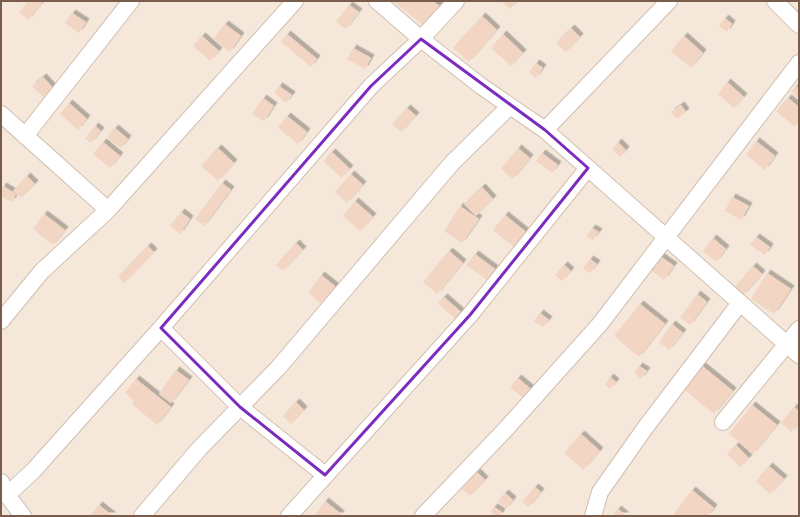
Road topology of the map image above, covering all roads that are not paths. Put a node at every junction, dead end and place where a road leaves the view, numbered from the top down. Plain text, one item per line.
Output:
1 (131, 1) edge
2 (377, 1) edge
3 (456, 1) edge
4 (668, 1) edge
5 (775, 1) edge
6 (287, 4) edge
7 (799, 25) edge
8 (421, 39) junction
9 (799, 63) edge
10 (510, 106) junction
11 (1, 114) edge
12 (545, 130) junction
13 (25, 136) junction
14 (588, 168) junction
15 (108, 210) junction
16 (666, 237) junction
17 (740, 303) junction
18 (1, 321) edge
19 (161, 328) junction
20 (799, 329) edge
21 (787, 345) junction
22 (799, 356) edge
23 (240, 407) junction
24 (723, 422) dead end
25 (325, 475) junction
26 (4, 488) edge
27 (23, 516) edge
28 (142, 516) edge
29 (289, 516) edge
30 (423, 516) edge
31 (593, 516) edge

1 - 13 street
2 - 8 street
3 - 8 street
4 - 12 street
5 - 7 street
6 - 15 street
8 - 10 street
8 - 19 street
9 - 16 street
10 - 12 street
10 - 23 street
11 - 13 street
12 - 14 street
13 - 15 street
14 - 16 street
14 - 25 street
15 - 18 street
16 - 17 street
16 - 30 street
17 - 21 street
17 - 31 street
19 - 23 street
19 - 26 street
20 - 21 street
21 - 22 street
21 - 24 street
23 - 25 street
23 - 28 street
25 - 29 street
26 - 27 street

